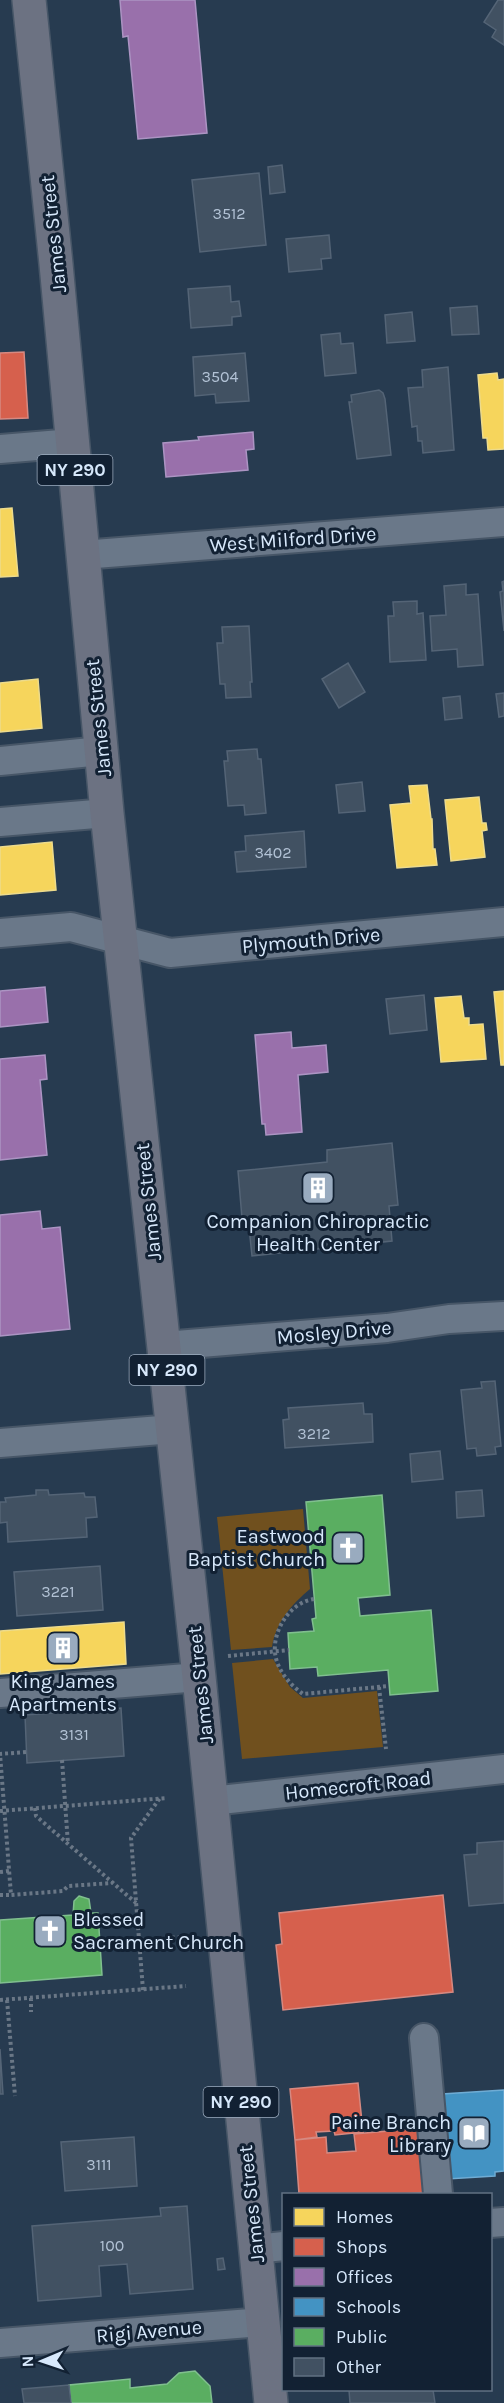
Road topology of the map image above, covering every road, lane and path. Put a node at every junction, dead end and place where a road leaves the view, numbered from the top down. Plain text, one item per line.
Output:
1 (29, 0) edge
2 (73, 443) junction
3 (0, 448) edge
4 (504, 522) edge
5 (82, 555) junction
6 (102, 751) junction
7 (0, 761) edge
8 (107, 813) junction
9 (0, 822) edge
10 (504, 922) edge
11 (0, 933) edge
12 (121, 940) junction
13 (504, 1316) edge
14 (164, 1346) junction
15 (173, 1429) junction
16 (0, 1443) edge
17 (314, 1599) dead end
18 (289, 1650) dead end
19 (275, 1652) junction
20 (228, 1656) dead end
21 (199, 1677) junction
22 (389, 1686) dead end
23 (379, 1687) junction
24 (0, 1693) edge
25 (386, 1749) dead end
26 (26, 1752) dead end
27 (62, 1760) dead end
28 (504, 1769) edge
29 (160, 1798) junction
30 (167, 1798) dead end
31 (212, 1801) junction
32 (65, 1806) junction
33 (35, 1808) junction
34 (2, 1811) edge
35 (68, 1844) junction
36 (9, 1871) junction
37 (0, 1872) edge
38 (112, 1882) junction
39 (11, 1894) junction
40 (0, 1895) edge
41 (137, 1904) junction
42 (181, 1937) dead end
43 (139, 1940) junction
44 (100, 1943) dead end
45 (186, 1986) dead end
46 (143, 1990) junction
47 (31, 1998) junction
48 (0, 2000) edge
49 (7, 2000) junction
50 (31, 2012) dead end
51 (423, 2038) dead end
52 (15, 2096) dead end
53 (438, 2193) edge
54 (269, 2248) edge
55 (263, 2322) junction
56 (0, 2343) edge
57 (271, 2403) edge

1 - 2 main road, James Street / NY 290
2 - 3 street
2 - 5 main road, James Street / NY 290
4 - 5 street, West Milford Drive
5 - 6 main road, James Street / NY 290
6 - 7 street
6 - 8 main road, James Street / NY 290
8 - 9 street
8 - 12 main road, James Street / NY 290
10 - 12 street, Plymouth Drive
11 - 12 street, Plymouth Drive
12 - 14 main road, James Street / NY 290
13 - 14 street, Mosley Drive
14 - 15 main road, James Street / NY 290
15 - 16 street
15 - 21 main road, James Street / NY 290
17 - 19 path
18 - 19 path
19 - 20 path
19 - 23 path
21 - 24 street
21 - 31 main road, James Street / NY 290
22 - 23 path
23 - 25 path
26 - 34 path
27 - 32 path
28 - 31 street, Homecroft Road
29 - 30 path
29 - 32 path
29 - 41 path
31 - 54 main road, James Street / NY 290
32 - 33 path
32 - 35 path
33 - 34 path
33 - 35 path
34 - 36 path
35 - 38 path
36 - 37 path
36 - 39 path
38 - 39 path
38 - 41 path
39 - 40 path
41 - 43 path
42 - 43 path
43 - 44 path
43 - 46 path
45 - 46 path
46 - 47 path
47 - 49 path
47 - 50 path
48 - 49 path
49 - 52 path
51 - 53 street
54 - 55 main road, James Street / NY 290
55 - 56 street, Rigi Avenue
55 - 57 main road, James Street / NY 290

